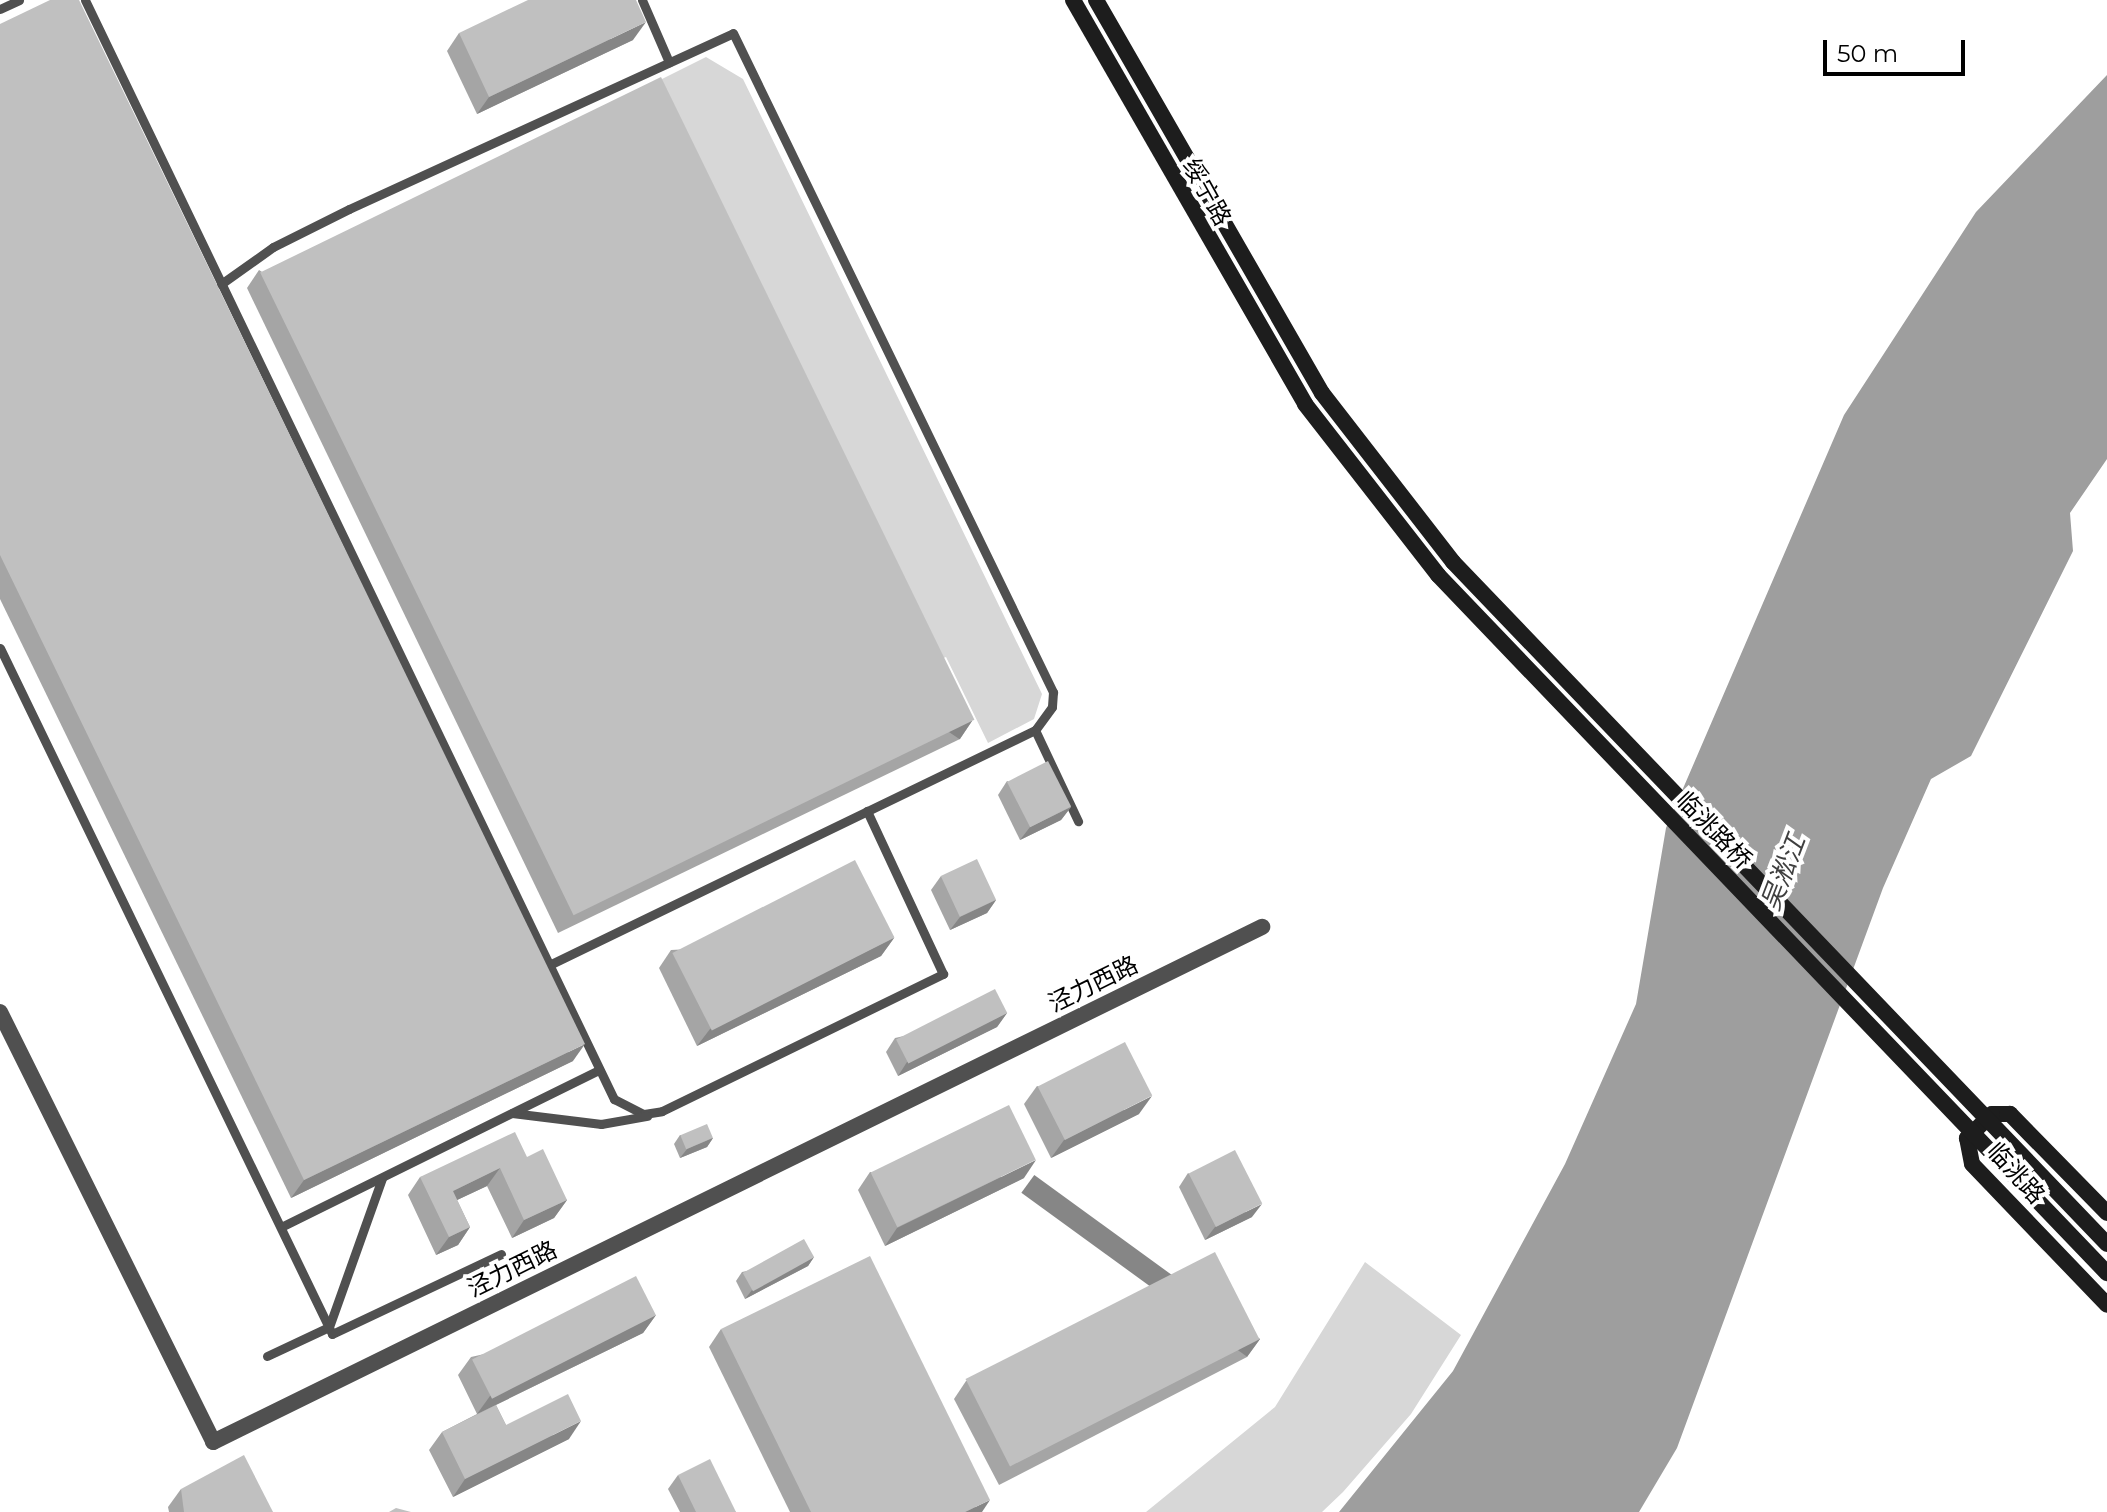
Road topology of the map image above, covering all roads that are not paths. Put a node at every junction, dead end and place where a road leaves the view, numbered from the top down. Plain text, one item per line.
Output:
1 (19, 0) edge
2 (85, 0) edge
3 (642, 0) edge
4 (1073, 0) edge
5 (1096, 0) edge
6 (0, 9) edge
7 (669, 62) junction
8 (221, 284) junction
9 (1322, 393) joint
10 (1305, 404) joint
11 (0, 648) edge
12 (1035, 730) junction
13 (867, 811) junction
14 (1078, 821) dead end
15 (1262, 927) dead end
16 (549, 965) junction
17 (0, 1012) edge
18 (599, 1070) junction
19 (662, 1111) junction
20 (512, 1113) junction
21 (382, 1178) junction
22 (2107, 1213) edge
23 (281, 1227) junction
24 (2107, 1244) edge
25 (501, 1254) dead end
26 (2107, 1273) edge
27 (2107, 1305) edge
28 (329, 1327) junction
29 (267, 1356) dead end

1 - 6 lane
2 - 8 lane
3 - 7 lane
4 - 10 main road, 绥宁路
5 - 9 main road, 绥宁路
7 - 8 lane
7 - 12 lane
8 - 16 lane
9 - 24 main road, 临洮路桥, bridge
10 - 26 main road, 临洮路桥, bridge
11 - 23 lane
12 - 13 lane
12 - 14 lane
13 - 16 lane
13 - 19 lane
15 - 17 street, 泾力西路
16 - 18 lane
18 - 19 lane
18 - 20 lane
19 - 20 lane
20 - 21 lane
21 - 23 lane
21 - 28 lane
22 - 27 main road, 临洮路
23 - 28 lane
25 - 28 lane
28 - 29 lane

